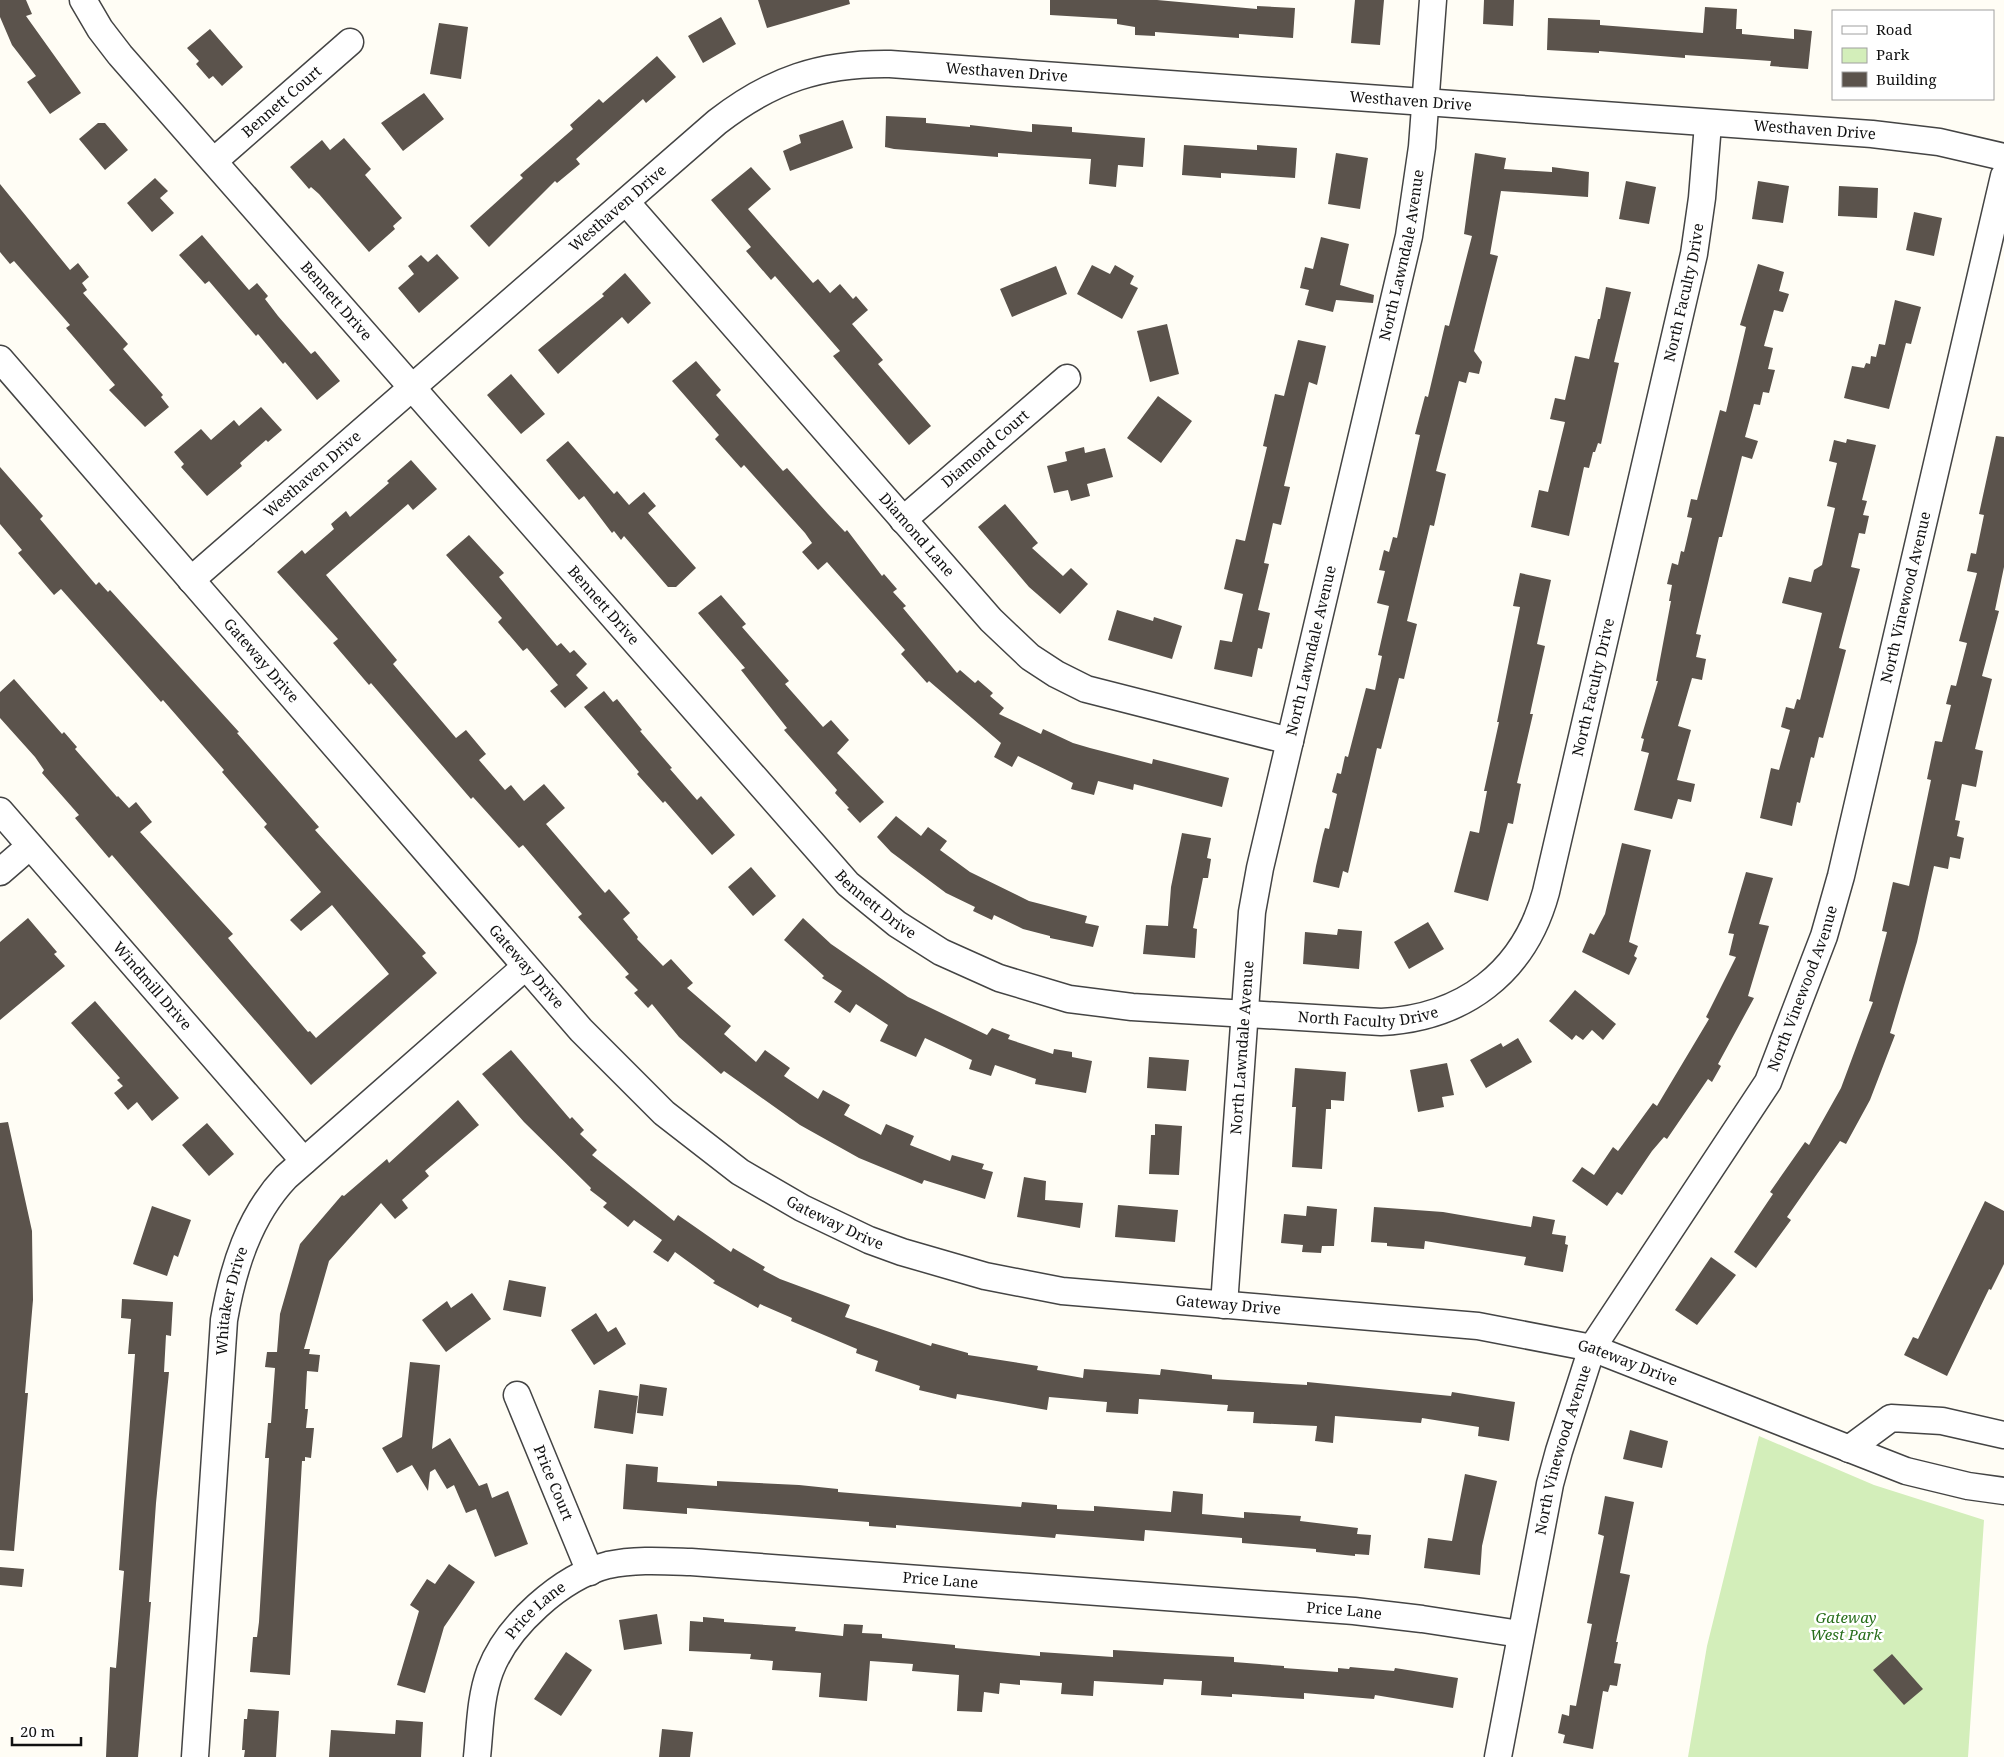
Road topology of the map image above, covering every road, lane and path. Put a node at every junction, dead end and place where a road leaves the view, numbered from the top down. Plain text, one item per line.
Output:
1 (83, 0) edge
2 (1433, 0) edge
3 (350, 42) dead end
4 (1425, 104) junction
5 (1708, 124) junction
6 (2004, 157) edge
7 (214, 161) junction
8 (2004, 176) edge
9 (626, 202) junction
10 (0, 359) edge
11 (1066, 378) dead end
12 (412, 388) junction
13 (903, 520) junction
14 (191, 580) junction
15 (1290, 741) junction
16 (0, 811) edge
17 (30, 846) junction
18 (0, 872) edge
19 (525, 968) junction
20 (1244, 1014) junction
21 (304, 1161) junction
22 (1224, 1305) junction
23 (1592, 1348) junction
24 (516, 1395) dead end
25 (2004, 1435) edge
26 (1849, 1449) junction
27 (2004, 1491) edge
28 (590, 1572) junction
29 (1520, 1634) junction
30 (195, 1757) edge
31 (477, 1757) edge
32 (1498, 1757) edge

1 - 7 street, Bennett Drive
2 - 4 street, North Lawndale Avenue
3 - 7 street, Bennett Court
4 - 5 street, Westhaven Drive
4 - 9 street, Westhaven Drive
4 - 15 street, North Lawndale Avenue
5 - 6 street, Westhaven Drive
5 - 20 street, North Faculty Drive
7 - 12 street, Bennett Drive
8 - 23 street, North Vinewood Avenue
9 - 12 street, Westhaven Drive
9 - 13 street, Diamond Lane
10 - 14 street, Gateway Drive
11 - 13 street, Diamond Court
12 - 14 street, Westhaven Drive
12 - 20 street, Bennett Drive
13 - 15 street, Diamond Lane
14 - 19 street, Gateway Drive
15 - 20 street, North Lawndale Avenue
16 - 17 street, Windmill Drive
17 - 18 street
17 - 21 street, Windmill Drive
19 - 21 street, Whitaker Drive
19 - 22 street, Gateway Drive
20 - 22 street, North Lawndale Avenue
21 - 30 street, Whitaker Drive
22 - 23 street, Gateway Drive
23 - 26 street, Gateway Drive
23 - 29 street, North Vinewood Avenue
24 - 28 street, Price Court
25 - 26 street
26 - 27 street, Gateway Drive
28 - 29 street, Price Lane
28 - 31 street, Price Lane
29 - 32 street, North Vinewood Avenue

